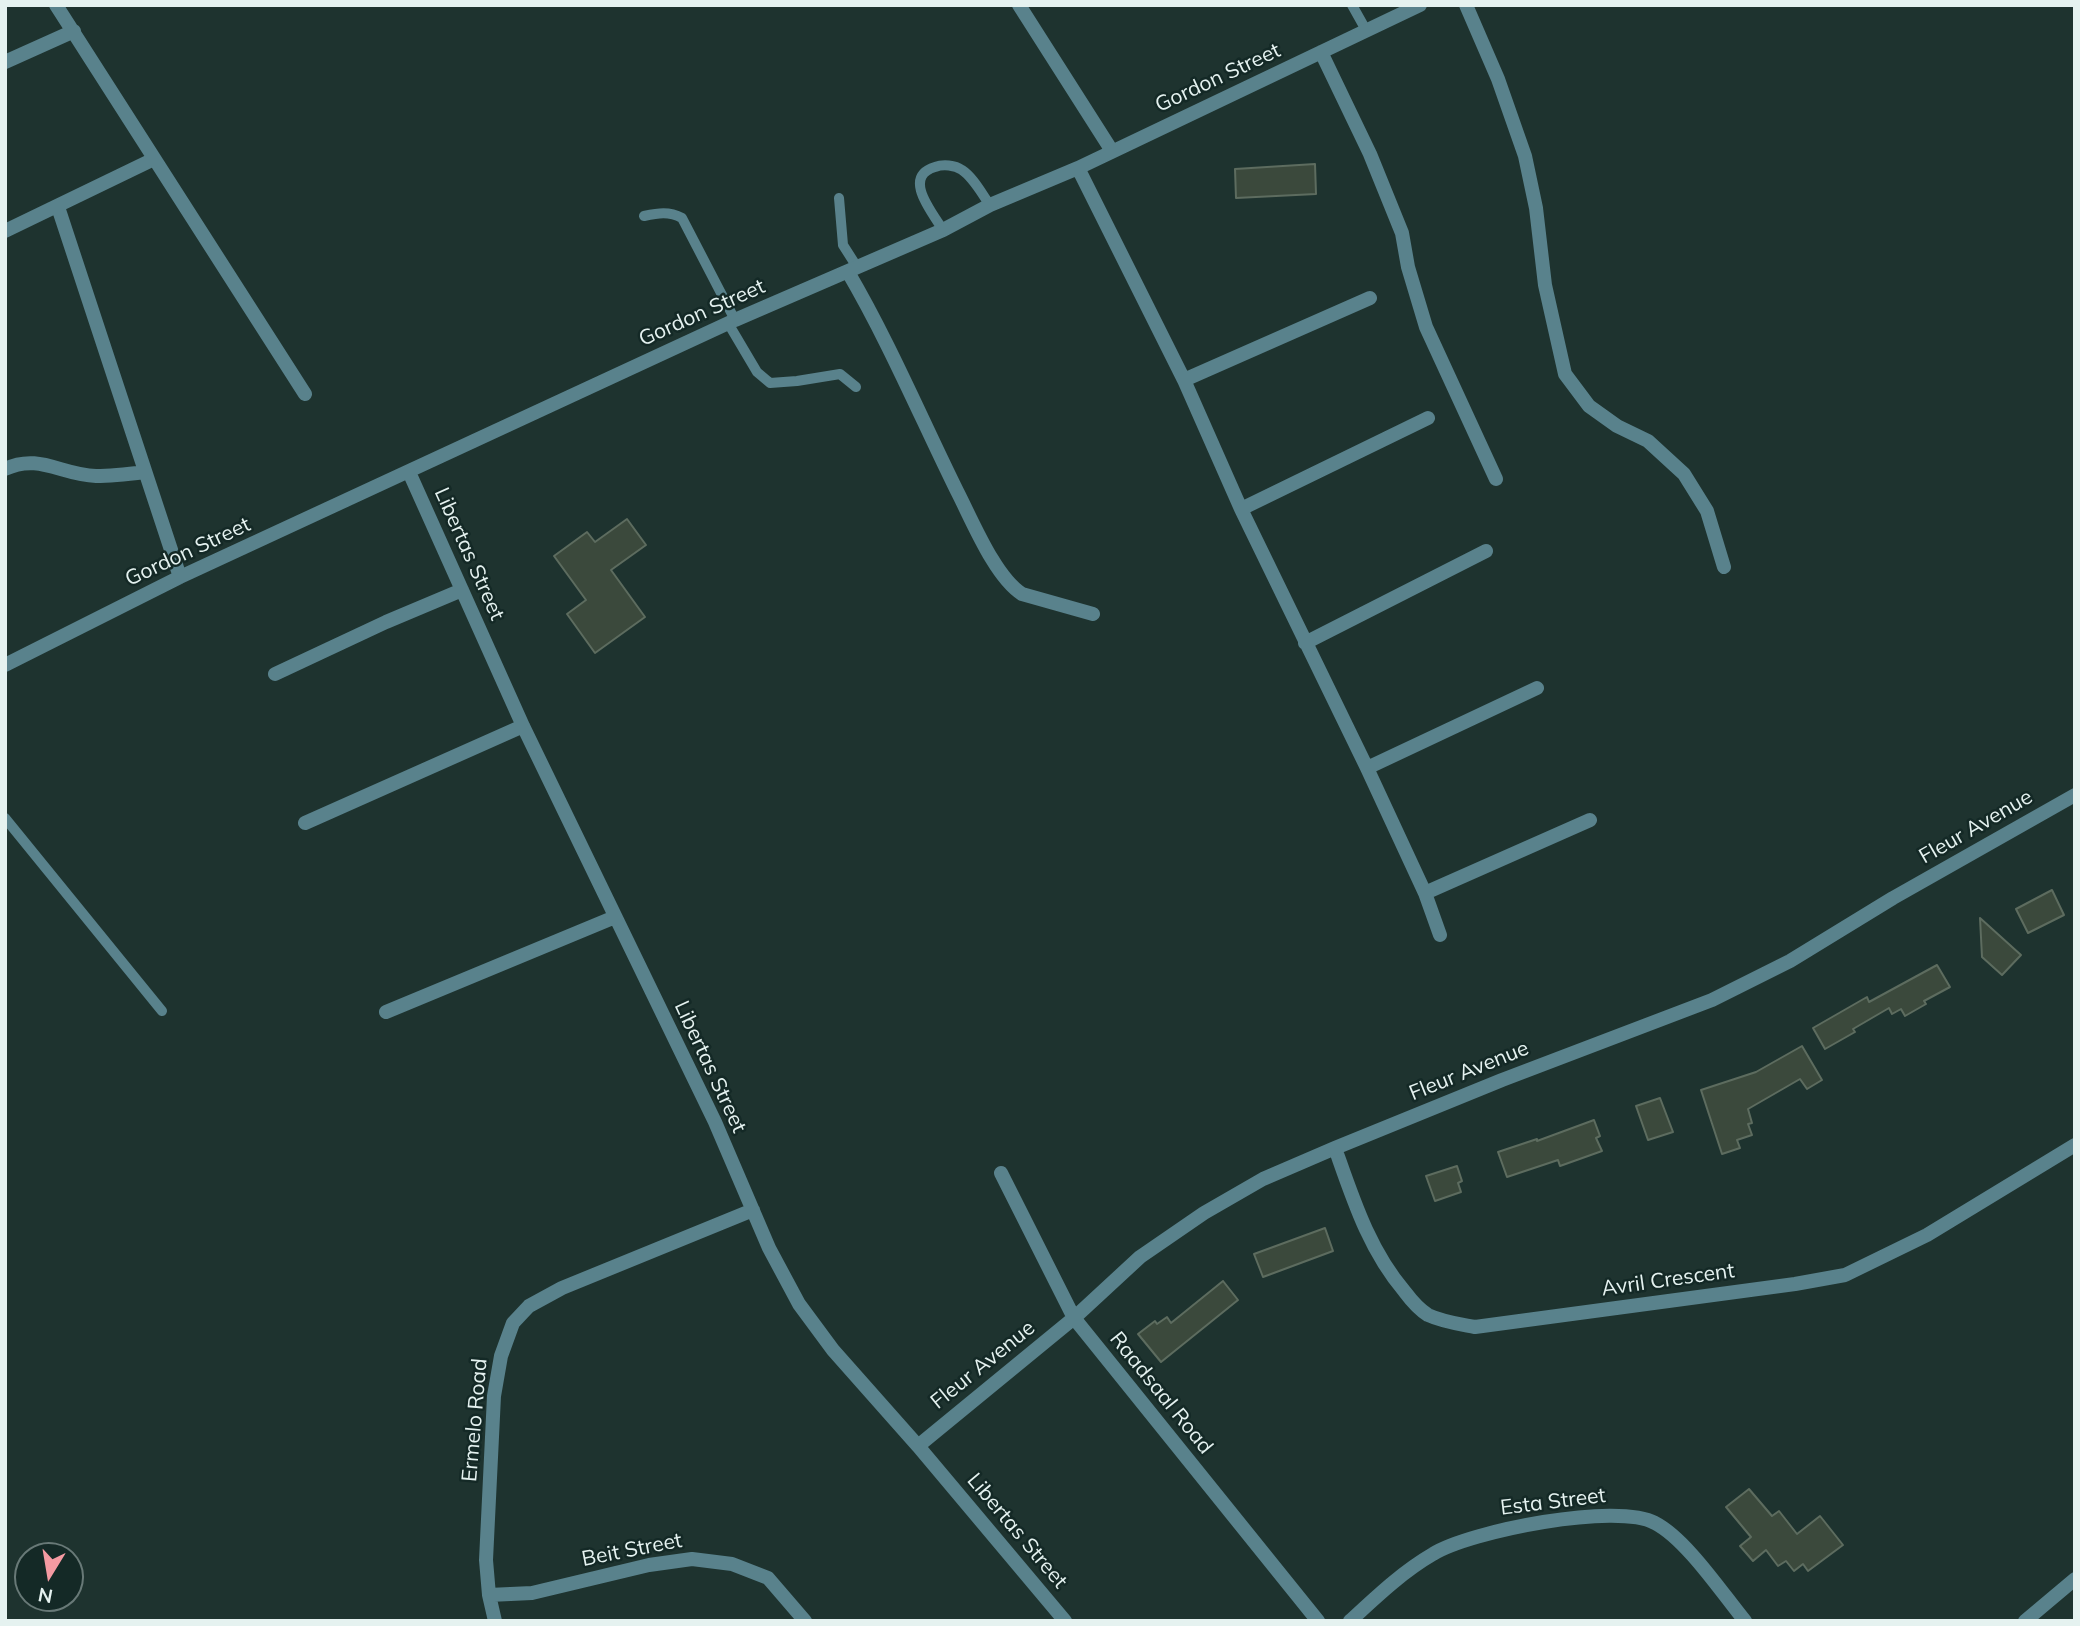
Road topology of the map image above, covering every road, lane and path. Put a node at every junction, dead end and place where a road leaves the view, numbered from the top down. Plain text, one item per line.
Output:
1 (56, 5) edge
2 (1019, 5) edge
3 (1352, 5) edge
4 (1420, 5) edge
5 (1466, 5) edge
6 (1366, 30) junction
7 (74, 32) junction
8 (1321, 52) junction
9 (5, 62) edge
10 (1111, 151) junction
11 (155, 159) junction
12 (1078, 168) junction
13 (839, 198) dead end
14 (989, 205) junction
15 (58, 207) junction
16 (644, 216) dead end
17 (943, 230) junction
18 (5, 231) edge
19 (853, 269) junction
20 (1370, 298) dead end
21 (732, 321) junction
22 (1184, 380) junction
23 (856, 387) dead end
24 (305, 394) dead end
25 (1428, 418) dead end
26 (5, 469) edge
27 (145, 472) junction
28 (409, 472) junction
29 (1496, 479) dead end
30 (1241, 509) junction
31 (1486, 551) dead end
32 (1724, 567) dead end
33 (180, 577) junction
34 (462, 590) junction
35 (1093, 614) dead end
36 (1305, 643) junction
37 (5, 665) edge
38 (275, 674) dead end
39 (1537, 688) dead end
40 (523, 726) junction
41 (1367, 768) junction
42 (2075, 794) edge
43 (5, 818) edge
44 (1590, 820) dead end
45 (305, 824) dead end
46 (1425, 893) junction
47 (615, 917) junction
48 (1440, 934) dead end
49 (162, 1011) dead end
50 (386, 1012) dead end
51 (2075, 1144) edge
52 (1335, 1148) junction
53 (1001, 1173) dead end
54 (752, 1210) junction
55 (1074, 1318) junction
56 (918, 1446) junction
57 (2075, 1579) edge
58 (489, 1595) junction
59 (495, 1621) edge
60 (805, 1621) edge
61 (1065, 1621) edge
62 (1318, 1621) edge
63 (1350, 1621) edge
64 (1745, 1621) edge
65 (2025, 1621) edge

1 - 7 street
2 - 10 street
3 - 6 lane
4 - 6 street, Gordon Street
5 - 32 street
6 - 8 street, Gordon Street
7 - 9 street
7 - 11 street
8 - 10 street, Gordon Street
8 - 29 street
10 - 12 street, Gordon Street
11 - 15 street
11 - 24 street
12 - 14 street, Gordon Street
12 - 22 street
13 - 19 lane
14 - 17 street, Gordon Street
14 - 17 lane
15 - 18 street
15 - 27 street
16 - 21 lane
17 - 19 street, Gordon Street
19 - 21 street, Gordon Street
19 - 35 street
20 - 22 street
21 - 23 lane
21 - 28 street, Gordon Street
22 - 30 street
25 - 30 street
26 - 27 street
27 - 33 street
28 - 33 street, Gordon Street
28 - 34 street, Libertas Street
30 - 36 street
31 - 36 street
33 - 37 street, Gordon Street
34 - 38 street
34 - 40 street, Libertas Street
36 - 41 street
39 - 41 street
40 - 45 street
40 - 47 street, Libertas Street
41 - 46 street
42 - 52 street, Fleur Avenue
43 - 49 lane
44 - 46 street
46 - 48 street
47 - 50 street
47 - 54 street, Libertas Street
51 - 52 street, Avril Crescent
52 - 55 street, Fleur Avenue
53 - 55 street, Raadsaal Road
54 - 56 street, Libertas Street
54 - 58 street, Ermelo Road
55 - 56 street, Fleur Avenue
55 - 62 street, Raadsaal Road
56 - 61 street, Libertas Street
57 - 65 street
58 - 59 street, Ermelo Road
58 - 60 street, Beit Street
63 - 64 street, Esta Street

